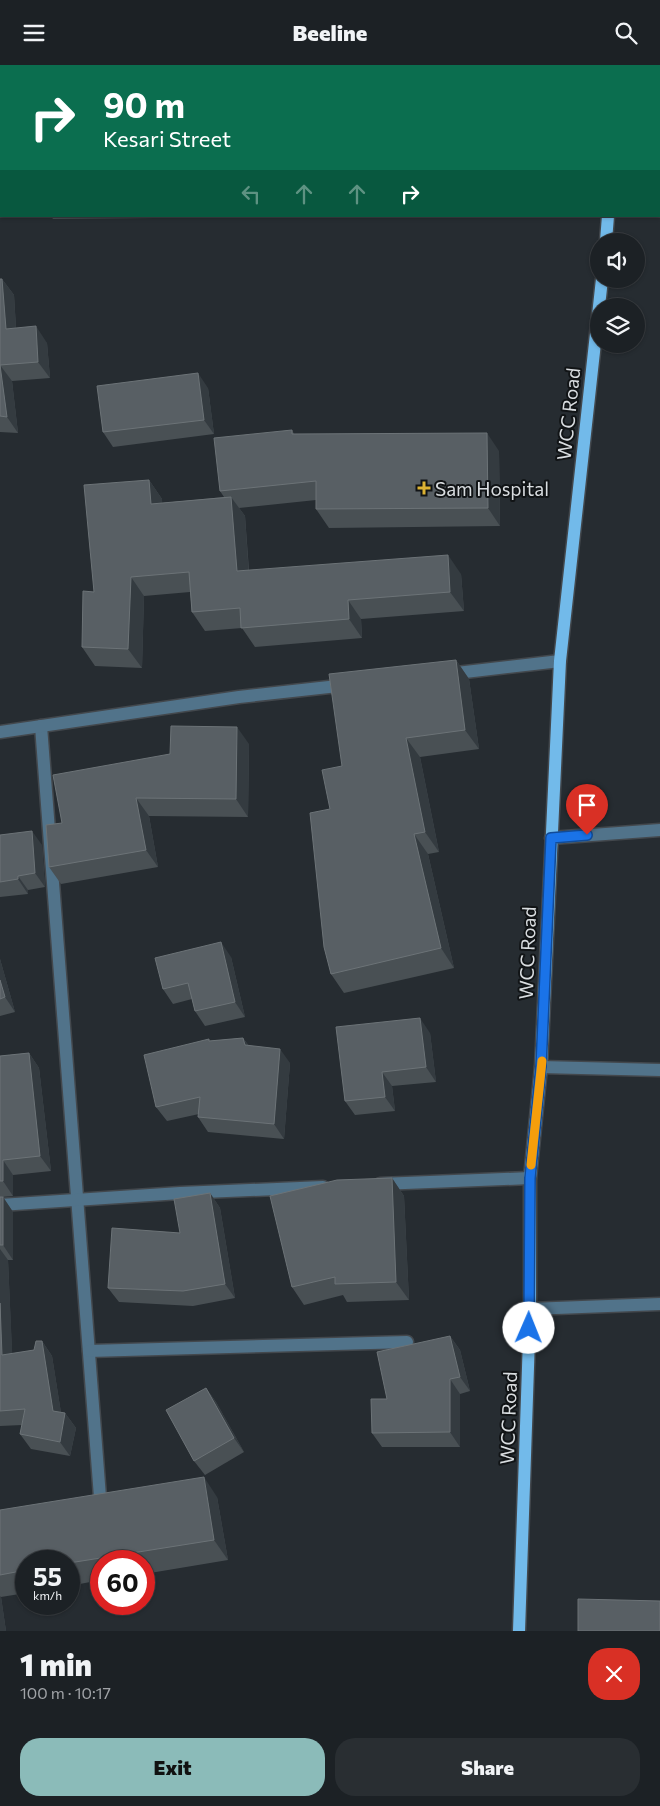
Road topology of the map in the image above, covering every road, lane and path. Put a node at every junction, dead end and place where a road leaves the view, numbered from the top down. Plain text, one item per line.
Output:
1 (608, 217) edge
2 (607, 233) edge
3 (601, 288) edge
4 (560, 661) junction
5 (434, 675) edge
6 (356, 684) edge
7 (41, 726) junction
8 (0, 732) edge
9 (660, 830) edge
10 (551, 838) junction
11 (541, 1067) junction
12 (660, 1069) edge
13 (530, 1178) junction
14 (365, 1185) edge
15 (336, 1186) edge
16 (77, 1200) junction
17 (0, 1205) edge
18 (660, 1304) edge
19 (530, 1309) junction
20 (407, 1342) dead end
21 (89, 1351) junction
22 (100, 1497) edge
23 (519, 1631) edge

1 - 2 main road
3 - 4 main road, WCC Road
4 - 5 street
4 - 10 main road, WCC Road
6 - 7 street
7 - 8 street
7 - 16 street
9 - 10 street
10 - 11 main road, WCC Road
11 - 12 street
11 - 13 main road, WCC Road
13 - 14 street
13 - 19 main road, WCC Road
15 - 16 street
16 - 17 street
16 - 21 street
18 - 19 street
19 - 23 main road, WCC Road
20 - 21 street
21 - 22 street

